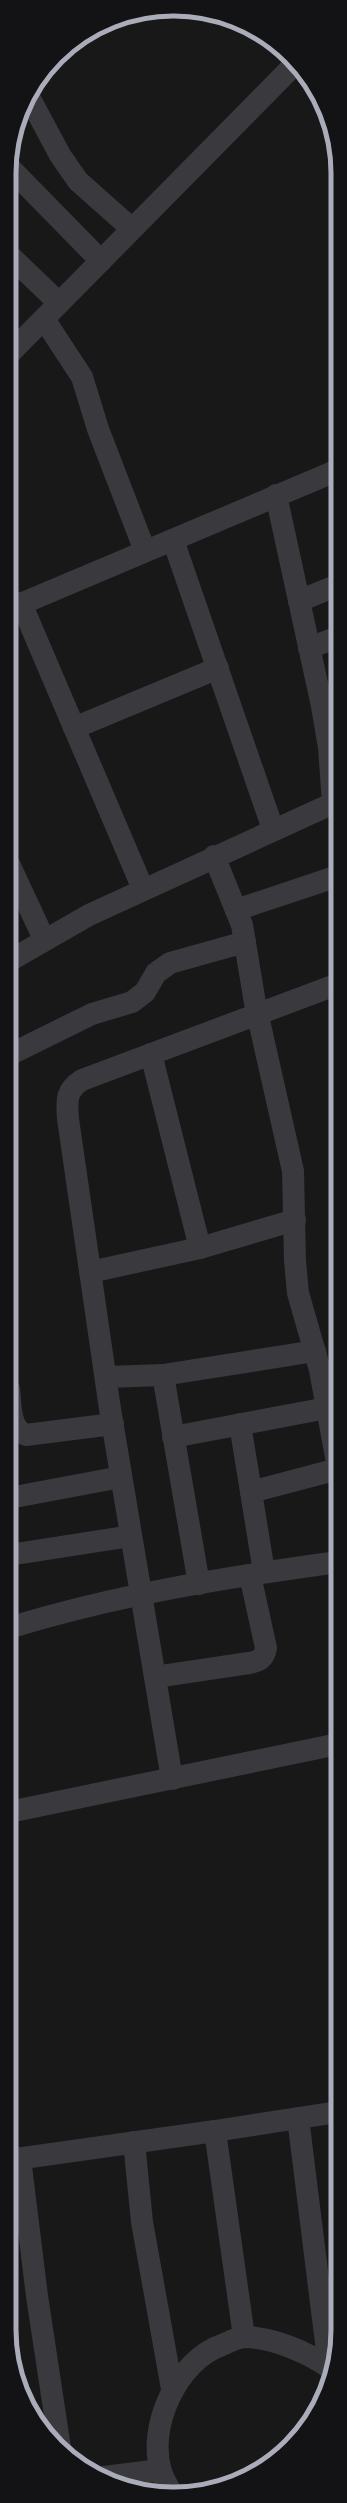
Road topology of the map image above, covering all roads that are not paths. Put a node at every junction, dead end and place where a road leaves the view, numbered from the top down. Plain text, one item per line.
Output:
1 (291, 68) edge
2 (32, 103) edge
3 (16, 179) edge
4 (132, 230) junction
5 (102, 261) junction
6 (16, 262) edge
7 (59, 303) junction
8 (44, 319) junction
9 (16, 347) edge
10 (331, 473) edge
11 (276, 496) junction
12 (173, 540) junction
13 (145, 551) junction
14 (331, 589) edge
15 (299, 601) junction
16 (16, 606) edge
17 (16, 608) edge
18 (331, 640) edge
19 (309, 648) junction
20 (218, 668) junction
21 (328, 692) edge
22 (74, 728) junction
23 (331, 766) edge
24 (331, 804) edge
25 (273, 829) junction
26 (214, 856) junction
27 (331, 878) edge
28 (16, 879) edge
29 (143, 889) junction
30 (236, 910) junction
31 (44, 940) junction
32 (245, 942) junction
33 (16, 957) edge
34 (331, 987) edge
35 (257, 1013) junction
36 (16, 1051) edge
37 (152, 1054) junction
38 (295, 1220) junction
39 (200, 1248) junction
40 (90, 1272) junction
41 (315, 1351) junction
42 (163, 1375) junction
43 (107, 1377) junction
44 (327, 1408) junction
45 (113, 1424) junction
46 (240, 1424) junction
47 (16, 1428) edge
48 (331, 1430) edge
49 (173, 1437) junction
50 (331, 1470) edge
51 (121, 1477) junction
52 (251, 1492) junction
53 (16, 1497) edge
54 (131, 1536) junction
55 (16, 1554) edge
56 (331, 1563) edge
57 (257, 1573) junction
58 (199, 1584) junction
59 (141, 1595) junction
60 (16, 1626) edge
61 (154, 1677) junction
62 (331, 1746) edge
63 (172, 1780) junction
64 (16, 1811) edge
65 (331, 2113) edge
66 (298, 2118) junction
67 (215, 2131) junction
68 (134, 2142) junction
69 (16, 2159) edge
70 (16, 2171) edge
71 (244, 2337) junction
72 (328, 2360) edge
73 (327, 2367) edge
74 (172, 2389) junction
75 (58, 2437) edge
76 (160, 2470) junction
77 (115, 2476) edge
78 (168, 2487) edge

1 - 4 street
2 - 4 street
3 - 5 street
4 - 5 street
5 - 7 street
6 - 7 street
7 - 8 street
8 - 9 street
8 - 13 street
10 - 11 street
11 - 12 street
11 - 15 street
12 - 13 street
12 - 20 street
13 - 16 street
14 - 15 street
15 - 19 street
17 - 22 street
18 - 19 street
19 - 21 street
20 - 22 street
20 - 25 street
21 - 23 street
22 - 29 street
24 - 25 street
25 - 26 street
26 - 29 street
26 - 30 street
27 - 30 street
28 - 31 street
29 - 31 street
30 - 32 street
31 - 33 street
32 - 35 street
32 - 36 street
34 - 35 street
35 - 37 street
35 - 38 street
37 - 39 street
37 - 40 street
38 - 39 street
38 - 41 street
39 - 40 street
40 - 43 street
41 - 42 street
41 - 44 street
42 - 43 street
42 - 49 street
43 - 45 street
44 - 46 street
44 - 48 street
45 - 47 street
45 - 51 street
46 - 49 street
46 - 52 street
49 - 58 street
50 - 52 street
51 - 53 street
51 - 54 street
52 - 57 street
54 - 55 street
54 - 59 street
56 - 57 street
57 - 58 street
57 - 61 street
58 - 59 street
59 - 60 street
59 - 61 street
61 - 63 street
62 - 63 street
63 - 64 street
65 - 66 street
66 - 67 street
66 - 72 street
67 - 68 street
67 - 71 street
68 - 69 street
68 - 74 street
70 - 75 street
71 - 73 street
71 - 74 street
74 - 76 street
76 - 77 street
76 - 78 street

